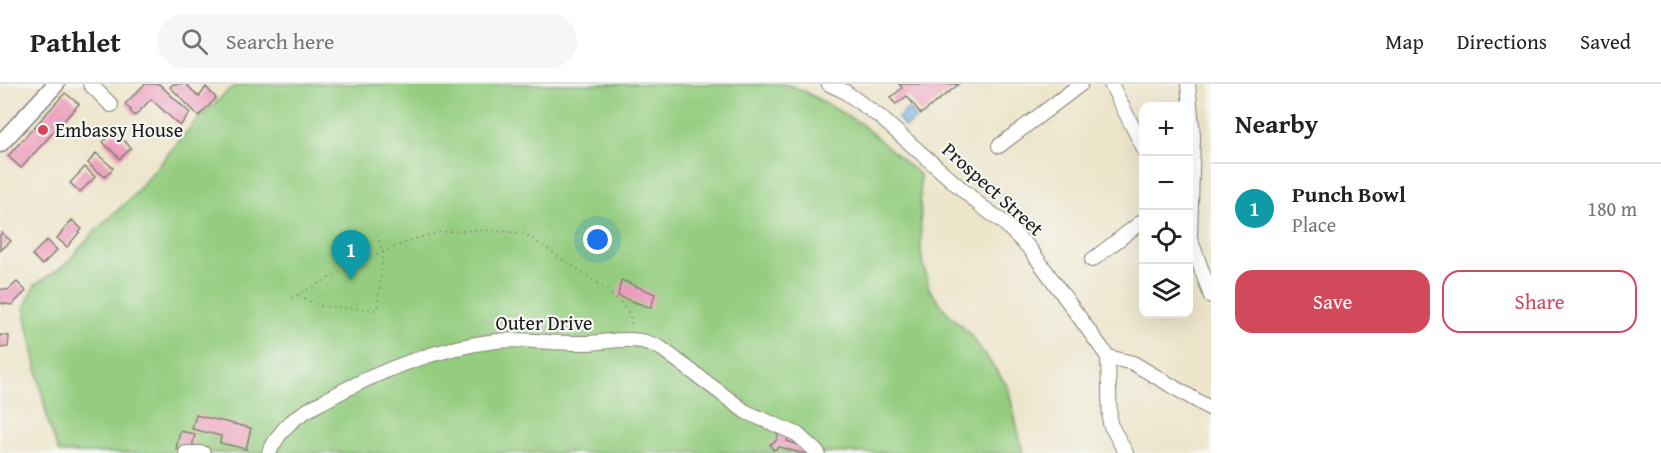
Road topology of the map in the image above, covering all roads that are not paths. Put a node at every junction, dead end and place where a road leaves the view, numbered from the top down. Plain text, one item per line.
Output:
1 (56, 84) edge
2 (90, 84) edge
3 (829, 84) edge
4 (1081, 84) edge
5 (1111, 84) edge
6 (1188, 84) edge
7 (111, 105) dead end
8 (1139, 141) edge
9 (0, 144) edge
10 (999, 146) dead end
11 (1190, 210) edge
12 (1139, 223) edge
13 (1193, 248) edge
14 (1092, 260) dead end
15 (1211, 296) edge
16 (1108, 357) junction
17 (1211, 409) edge
18 (186, 453) edge
19 (203, 453) edge
20 (269, 453) edge
21 (818, 453) edge
22 (1126, 453) edge

1 - 9 main road
2 - 7 street
3 - 16 street, Prospect Street
4 - 10 street
5 - 8 street
6 - 11 street
12 - 14 street
13 - 15 street
16 - 17 street
16 - 22 street
18 - 19 street
20 - 21 street, Outer Drive

